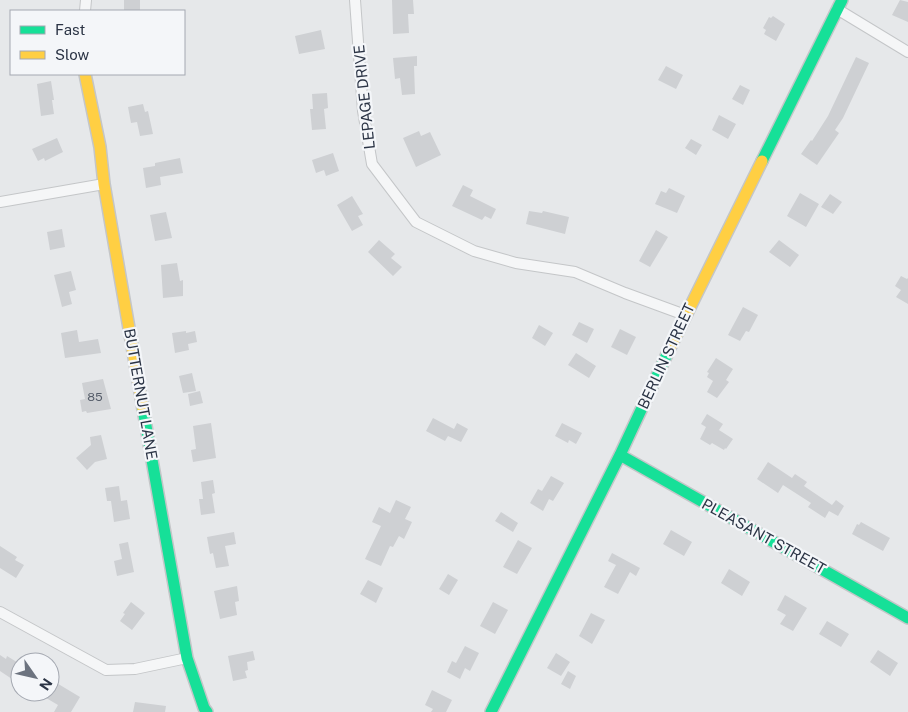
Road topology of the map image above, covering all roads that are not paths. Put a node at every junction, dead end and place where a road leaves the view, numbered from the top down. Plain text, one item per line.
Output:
1 (355, 0) edge
2 (840, 5) edge
3 (908, 52) edge
4 (85, 75) edge
5 (104, 184) junction
6 (0, 202) edge
7 (685, 315) junction
8 (620, 455) junction
9 (0, 612) edge
10 (908, 618) edge
11 (187, 658) junction
12 (207, 712) edge
13 (491, 712) edge

1 - 7 street, LEPAGE DRIVE
2 - 3 street
2 - 7 street, BERLIN STREET
4 - 5 street, BUTTERNUT LANE
5 - 6 street
5 - 11 street, BUTTERNUT LANE
7 - 8 street, BERLIN STREET
8 - 10 street, PLEASANT STREET
8 - 13 street, BERLIN STREET
9 - 11 street
11 - 12 street, BUTTERNUT LANE

